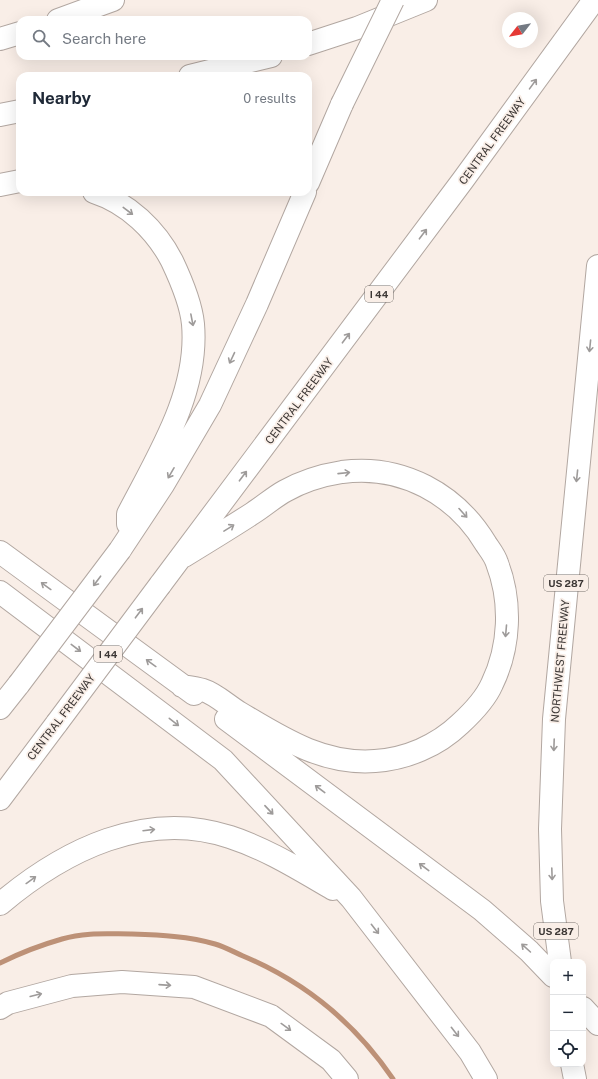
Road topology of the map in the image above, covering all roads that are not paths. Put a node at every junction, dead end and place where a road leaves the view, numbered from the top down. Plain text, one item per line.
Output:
1 (113, 0) edge
2 (393, 0) edge
3 (426, 0) edge
4 (594, 0) edge
5 (69, 16) edge
6 (16, 34) edge
7 (0, 39) edge
8 (312, 43) edge
9 (255, 60) edge
10 (206, 72) edge
11 (16, 112) edge
12 (0, 115) edge
13 (312, 174) edge
14 (16, 182) edge
15 (0, 185) edge
16 (102, 196) edge
17 (303, 196) edge
18 (598, 266) edge
19 (124, 544) junction
20 (0, 552) edge
21 (184, 556) junction
22 (0, 592) edge
23 (182, 686) junction
24 (0, 708) edge
25 (0, 799) edge
26 (351, 898) junction
27 (0, 904) edge
28 (560, 959) edge
29 (550, 973) edge
30 (0, 1008) edge
31 (586, 1011) edge
32 (598, 1024) edge
33 (347, 1079) edge
34 (486, 1079) edge

1 - 5 main road
2 - 13 main road, bridge
3 - 8 main road
21 -> 4 main road, CENTRAL FREEWAY / I 44
6 - 7 main road
9 - 10 main road
11 - 12 main road
14 - 15 main road
16 -> 19 main road
17 -> 19 main road
18 -> 28 main road, NORTHWEST FREEWAY / US 287
19 -> 24 main road, bridge
23 -> 20 main road
21 -> 23 main road
25 -> 21 main road, CENTRAL FREEWAY / I 44, bridge
22 -> 26 main road
29 -> 23 main road
27 -> 26 main road
26 -> 34 main road
30 -> 33 main road
31 - 32 main road

